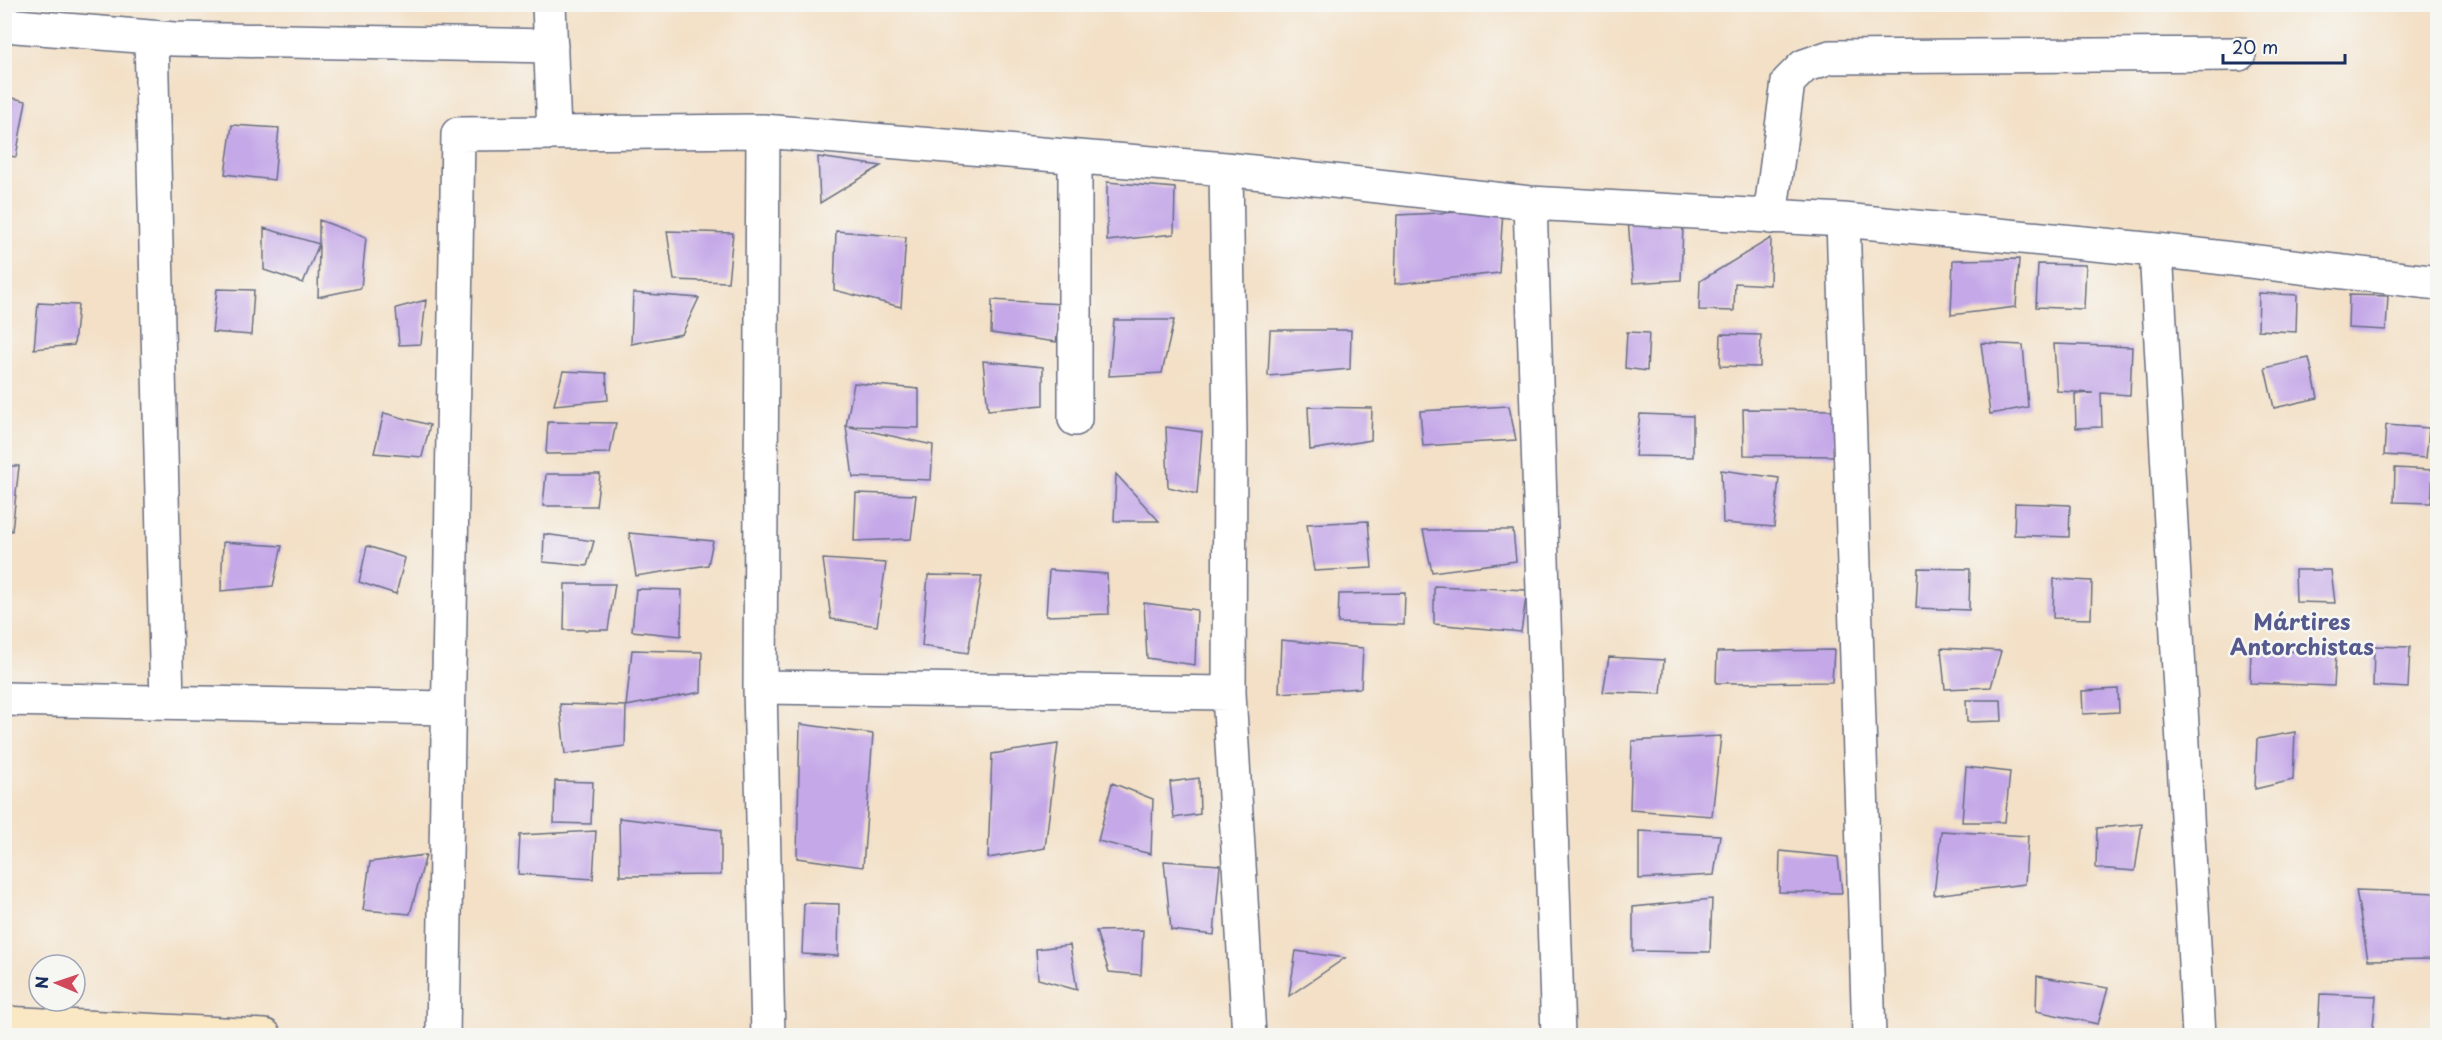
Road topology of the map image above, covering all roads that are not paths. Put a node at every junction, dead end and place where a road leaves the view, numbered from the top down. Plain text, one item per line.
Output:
1 (549, 4) edge
2 (4, 25) edge
3 (151, 37) junction
4 (551, 46) junction
5 (2239, 54) dead end
6 (763, 131) junction
7 (554, 133) junction
8 (1075, 157) junction
9 (1226, 170) junction
10 (1530, 202) junction
11 (1770, 217) junction
12 (1843, 220) junction
13 (2156, 250) junction
14 (2438, 283) edge
15 (1075, 419) dead end
16 (760, 687) junction
17 (1229, 693) junction
18 (4, 699) edge
19 (167, 702) junction
20 (448, 708) junction
21 (4, 1023) edge
22 (266, 1035) edge
23 (443, 1035) edge
24 (768, 1035) edge
25 (1249, 1035) edge
26 (1558, 1035) edge
27 (1869, 1035) edge
28 (2199, 1035) edge

1 - 4 street
2 - 3 street
3 - 4 street
3 - 19 street
4 - 7 street
5 - 11 street
6 - 7 street
6 - 8 street
6 - 16 street
7 - 20 street
8 - 9 street
8 - 15 street
9 - 10 street
9 - 17 street
10 - 11 street
10 - 26 street
11 - 12 street
12 - 13 street
12 - 27 street
13 - 14 street
13 - 28 street
16 - 17 street
16 - 24 street
17 - 25 street
18 - 19 street
19 - 20 street
20 - 23 street
21 - 22 street

